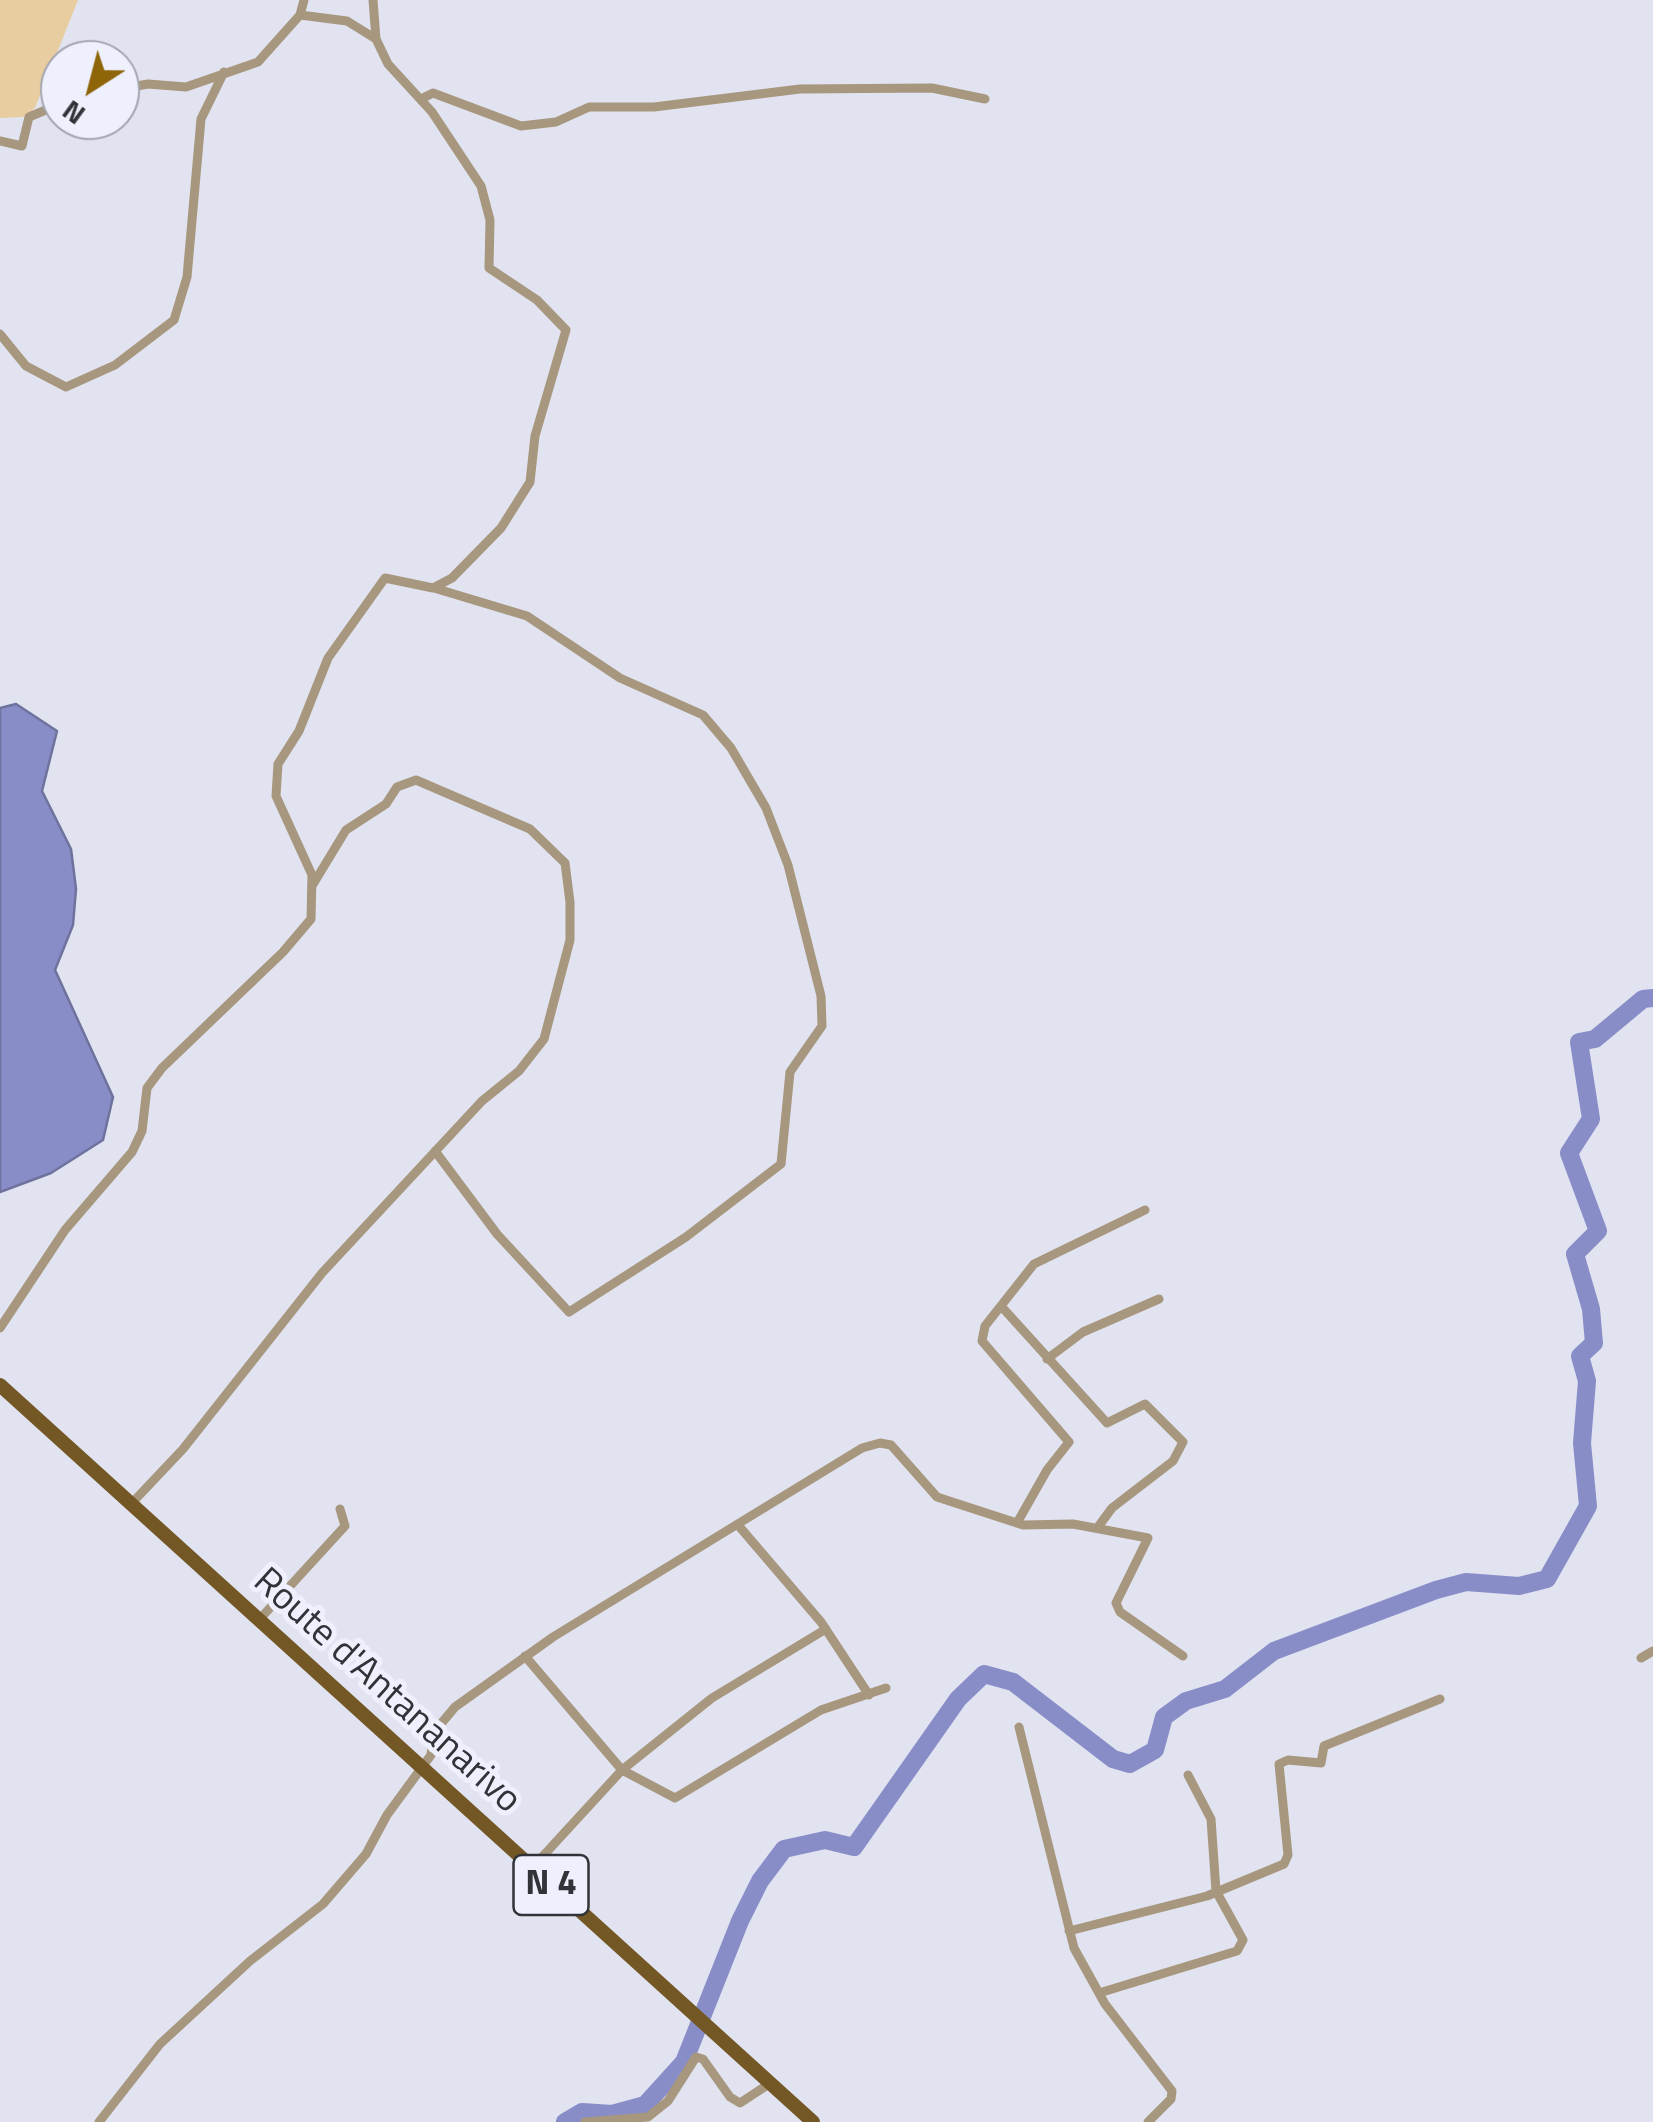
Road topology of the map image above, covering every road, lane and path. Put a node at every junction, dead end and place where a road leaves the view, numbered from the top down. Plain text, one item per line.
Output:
1 (304, 0) edge
2 (372, 0) edge
3 (300, 15) junction
4 (376, 39) junction
5 (224, 72) junction
6 (140, 85) edge
7 (985, 98) dead end
8 (422, 100) junction
9 (40, 113) edge
10 (0, 141) edge
11 (0, 334) edge
12 (432, 588) junction
13 (312, 886) junction
14 (436, 1151) junction
15 (1144, 1210) dead end
16 (1158, 1299) dead end
17 (1001, 1306) junction
18 (0, 1328) edge
19 (1047, 1359) junction
20 (0, 1384) edge
21 (132, 1503) junction
22 (340, 1509) dead end
23 (1017, 1523) junction
24 (738, 1526) junction
25 (1098, 1527) junction
26 (258, 1622) junction
27 (826, 1629) junction
28 (1653, 1651) edge
29 (525, 1656) junction
30 (1183, 1656) dead end
31 (1640, 1658) dead end
32 (886, 1688) dead end
33 (869, 1694) junction
34 (1440, 1699) dead end
35 (1019, 1727) dead end
36 (423, 1766) junction
37 (622, 1770) junction
38 (1188, 1775) dead end
39 (532, 1868) junction
40 (1216, 1892) junction
41 (1069, 1930) junction
42 (1099, 1994) junction
43 (769, 2084) junction
44 (99, 2122) edge
45 (585, 2122) edge
46 (814, 2122) edge
47 (1148, 2122) edge

1 - 3 street
2 - 4 street
3 - 4 street
3 - 5 street
4 - 8 street
5 - 6 street
5 - 11 street
7 - 8 street
8 - 12 street
9 - 10 street
12 - 13 street
12 - 14 street
13 - 14 street
13 - 18 street
14 - 21 street
15 - 17 street
16 - 19 street
17 - 19 street
17 - 23 street
19 - 25 street
20 - 21 main road, Route d'Antananarivo / N 4
21 - 26 main road, Route d'Antananarivo / N 4
22 - 26 street
23 - 24 street
23 - 25 street
24 - 27 street
24 - 29 street
25 - 30 street
26 - 36 main road, Route d'Antananarivo / N 4
27 - 33 street
27 - 37 street
28 - 31 street
29 - 36 street
29 - 37 street
32 - 33 street
33 - 37 street
34 - 40 street
35 - 41 street
36 - 39 main road, Route d'Antananarivo / N 4
36 - 44 street
37 - 39 street
38 - 40 street
39 - 43 main road, Route d'Antananarivo / N 4
40 - 41 street
40 - 42 street
41 - 42 street
42 - 47 street
43 - 45 street
43 - 46 main road, N 4

